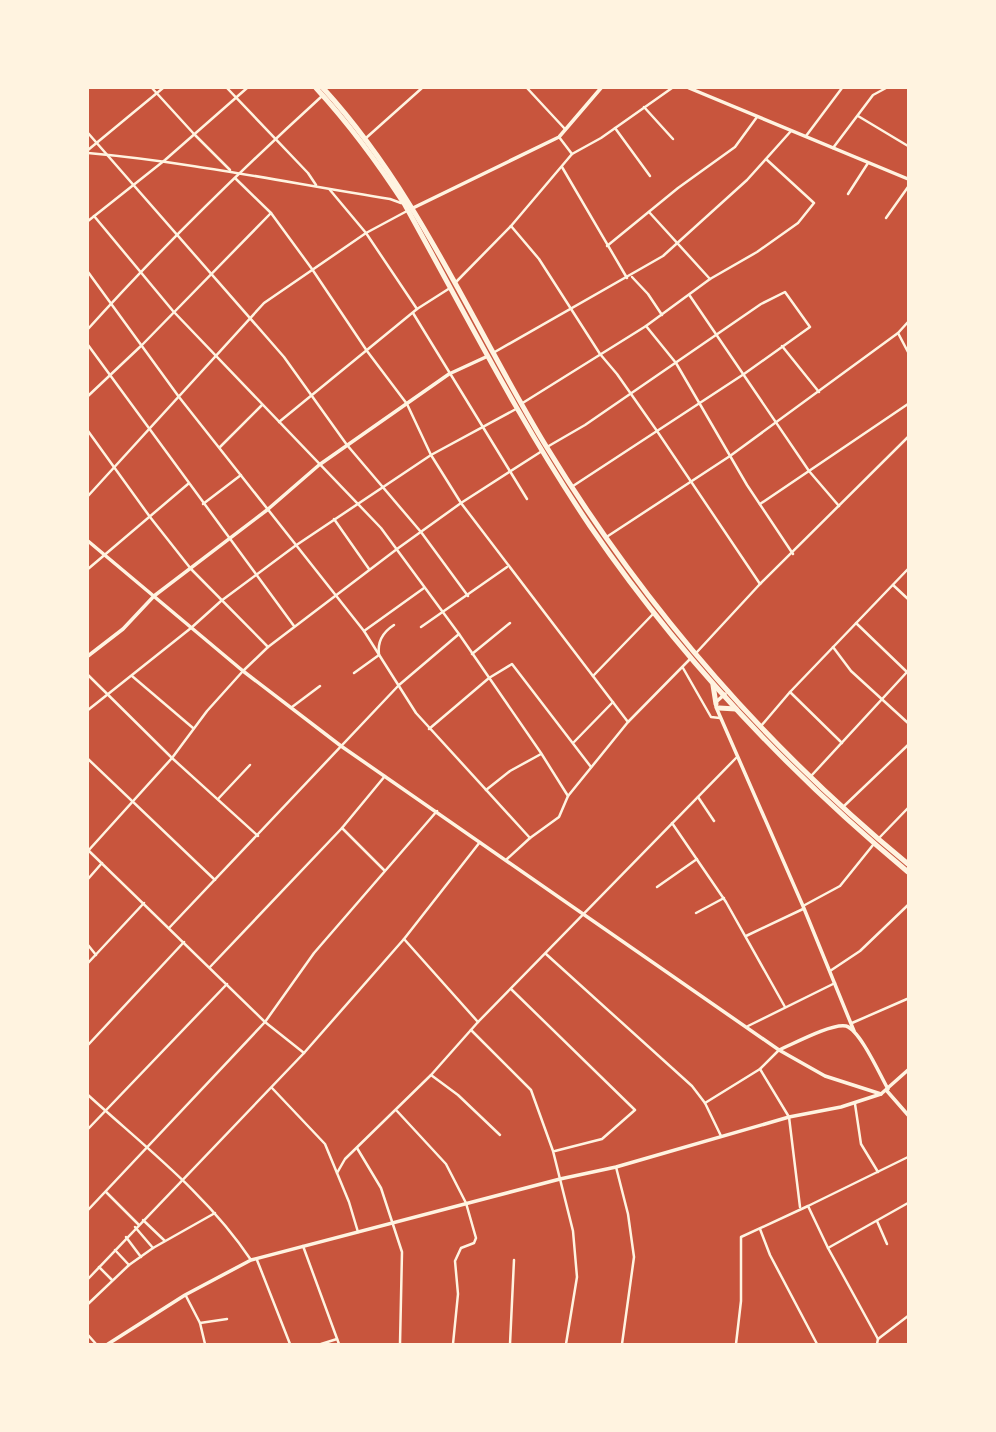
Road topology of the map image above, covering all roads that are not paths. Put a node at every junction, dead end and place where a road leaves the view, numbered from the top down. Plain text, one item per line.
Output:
1 (152, 88) edge
2 (163, 88) edge
3 (227, 88) edge
4 (247, 88) edge
5 (316, 88) edge
6 (323, 88) edge
7 (422, 88) edge
8 (527, 88) edge
9 (601, 88) edge
10 (672, 88) edge
11 (688, 88) edge
12 (842, 88) edge
13 (886, 88) edge
14 (696, 89) edge
15 (157, 93) junction
16 (323, 95) junction
17 (236, 97) junction
18 (644, 107) junction
19 (858, 116) junction
20 (757, 117) junction
21 (615, 128) junction
22 (565, 129) junction
23 (792, 130) junction
24 (88, 134) edge
25 (194, 135) junction
26 (806, 136) junction
27 (559, 137) junction
28 (366, 138) junction
29 (275, 139) junction
30 (673, 139) dead end
31 (94, 142) junction
32 (908, 146) edge
33 (833, 148) junction
34 (88, 151) edge
35 (572, 154) junction
36 (106, 155) junction
37 (766, 159) junction
38 (165, 160) junction
39 (868, 163) junction
40 (562, 167) junction
41 (230, 170) junction
42 (239, 173) junction
43 (650, 176) dead end
44 (235, 178) junction
45 (908, 179) edge
46 (316, 185) junction
47 (131, 186) junction
48 (908, 187) edge
49 (329, 189) junction
50 (848, 194) dead end
51 (409, 208) junction
52 (649, 212) junction
53 (271, 213) junction
54 (94, 216) junction
55 (886, 218) dead end
56 (88, 222) edge
57 (511, 226) junction
58 (366, 233) junction
59 (177, 236) junction
60 (678, 243) junction
61 (607, 246) junction
62 (312, 269) junction
63 (88, 272) edge
64 (140, 272) junction
65 (209, 275) junction
66 (629, 277) junction
67 (710, 279) junction
68 (453, 285) junction
69 (690, 296) junction
70 (111, 303) junction
71 (572, 308) junction
72 (417, 309) junction
73 (173, 311) junction
74 (413, 313) junction
75 (662, 315) junction
76 (248, 318) junction
77 (908, 321) edge
78 (646, 326) junction
79 (88, 329) edge
80 (898, 333) junction
81 (718, 335) junction
82 (88, 345) edge
83 (142, 345) junction
84 (782, 346) junction
85 (367, 351) junction
86 (908, 352) edge
87 (490, 354) junction
88 (600, 354) junction
89 (215, 357) junction
90 (676, 363) junction
91 (110, 374) junction
92 (449, 374) junction
93 (744, 374) junction
94 (819, 392) junction
95 (631, 394) junction
96 (311, 395) junction
97 (88, 396) edge
98 (179, 397) junction
99 (407, 404) junction
100 (698, 404) junction
101 (908, 404) edge
102 (262, 405) junction
103 (519, 406) junction
104 (279, 422) junction
105 (776, 422) junction
106 (481, 426) junction
107 (88, 431) edge
108 (149, 431) junction
109 (657, 431) junction
110 (908, 438) edge
111 (347, 445) junction
112 (220, 447) junction
113 (544, 449) junction
114 (431, 455) junction
115 (730, 456) junction
116 (319, 465) junction
117 (114, 467) junction
118 (509, 471) junction
119 (809, 471) junction
120 (241, 475) junction
121 (691, 482) junction
122 (188, 484) junction
123 (88, 486) edge
124 (572, 486) junction
125 (384, 487) junction
126 (92, 491) junction
127 (88, 496) edge
128 (527, 499) dead end
129 (357, 503) junction
130 (461, 503) junction
131 (203, 504) junction
132 (760, 504) junction
133 (839, 506) junction
134 (267, 510) junction
135 (149, 517) junction
136 (334, 519) junction
137 (421, 532) junction
138 (605, 538) junction
139 (229, 539) junction
140 (88, 541) edge
141 (295, 546) junction
142 (397, 549) junction
143 (793, 554) junction
144 (104, 555) junction
145 (509, 566) junction
146 (88, 569) edge
147 (191, 569) junction
148 (369, 569) junction
149 (908, 569) edge
150 (256, 576) junction
151 (760, 584) junction
152 (893, 585) junction
153 (424, 587) junction
154 (337, 595) junction
155 (154, 596) junction
156 (468, 596) junction
157 (908, 599) edge
158 (222, 601) junction
159 (443, 613) junction
160 (654, 613) junction
161 (856, 623) junction
162 (510, 624) dead end
163 (394, 625) dead end
164 (294, 626) junction
165 (421, 627) dead end
166 (191, 628) junction
167 (364, 631) junction
168 (459, 634) junction
169 (268, 648) junction
170 (832, 648) junction
171 (472, 654) junction
172 (379, 655) junction
173 (88, 656) edge
174 (693, 656) junction
175 (683, 667) junction
176 (243, 671) junction
177 (908, 672) edge
178 (354, 673) dead end
179 (88, 675) edge
180 (132, 676) junction
181 (593, 676) junction
182 (489, 678) junction
183 (712, 682) junction
184 (399, 685) junction
185 (320, 686) dead end
186 (790, 692) junction
187 (107, 695) junction
188 (728, 695) junction
189 (883, 699) junction
190 (613, 702) junction
191 (717, 707) junction
192 (291, 708) junction
193 (736, 709) junction
194 (88, 710) edge
195 (720, 718) junction
196 (628, 722) junction
197 (908, 723) edge
198 (193, 729) junction
199 (429, 729) junction
200 (759, 729) junction
201 (573, 743) junction
202 (842, 743) junction
203 (908, 745) edge
204 (341, 746) junction
205 (541, 753) junction
206 (172, 758) junction
207 (736, 758) junction
208 (88, 759) edge
209 (250, 765) dead end
210 (591, 767) junction
211 (386, 776) junction
212 (810, 776) junction
213 (486, 790) junction
214 (568, 796) junction
215 (698, 797) junction
216 (218, 799) junction
217 (134, 803) junction
218 (843, 807) junction
219 (908, 808) edge
220 (437, 811) junction
221 (714, 821) dead end
222 (672, 822) junction
223 (342, 828) junction
224 (258, 836) junction
225 (530, 838) junction
226 (480, 841) junction
227 (876, 841) junction
228 (88, 850) edge
229 (508, 859) junction
230 (697, 859) junction
231 (102, 863) junction
232 (908, 864) edge
233 (385, 871) junction
234 (908, 872) edge
235 (88, 879) edge
236 (215, 880) junction
237 (657, 887) dead end
238 (724, 898) junction
239 (144, 903) junction
240 (908, 905) edge
241 (804, 907) junction
242 (696, 913) dead end
243 (586, 914) junction
244 (169, 928) junction
245 (746, 936) junction
246 (404, 939) junction
247 (184, 942) junction
248 (88, 945) edge
249 (546, 954) junction
250 (96, 955) junction
251 (88, 963) edge
252 (210, 967) junction
253 (830, 971) junction
254 (835, 983) junction
255 (227, 984) junction
256 (511, 989) junction
257 (907, 999) dead end
258 (785, 1007) junction
259 (265, 1022) junction
260 (478, 1022) junction
261 (852, 1023) junction
262 (748, 1026) junction
263 (471, 1030) junction
264 (853, 1031) junction
265 (88, 1045) edge
266 (779, 1050) junction
267 (304, 1053) junction
268 (760, 1069) junction
269 (908, 1070) edge
270 (431, 1074) junction
271 (272, 1088) junction
272 (887, 1089) junction
273 (881, 1094) junction
274 (88, 1095) edge
275 (855, 1102) junction
276 (705, 1103) junction
277 (104, 1110) junction
278 (396, 1110) junction
279 (908, 1115) edge
280 (789, 1117) junction
281 (88, 1129) edge
282 (500, 1135) dead end
283 (721, 1136) junction
284 (147, 1148) junction
285 (357, 1148) junction
286 (553, 1152) junction
287 (908, 1157) edge
288 (616, 1167) junction
289 (878, 1172) junction
290 (337, 1174) junction
291 (559, 1179) junction
292 (183, 1181) junction
293 (106, 1191) junction
294 (466, 1203) junction
295 (908, 1203) edge
296 (808, 1206) junction
297 (801, 1208) junction
298 (88, 1210) edge
299 (215, 1213) junction
300 (143, 1220) junction
301 (877, 1221) junction
302 (393, 1224) junction
303 (137, 1226) junction
304 (760, 1229) junction
305 (358, 1232) junction
306 (126, 1237) junction
307 (165, 1241) junction
308 (887, 1244) dead end
309 (303, 1246) junction
310 (153, 1248) junction
311 (828, 1248) junction
312 (114, 1250) junction
313 (141, 1257) junction
314 (256, 1259) junction
315 (251, 1260) junction
316 (514, 1260) dead end
317 (129, 1265) junction
318 (99, 1267) junction
319 (88, 1279) edge
320 (113, 1280) junction
321 (185, 1295) junction
322 (88, 1304) edge
323 (908, 1317) edge
324 (227, 1319) dead end
325 (200, 1323) junction
326 (88, 1335) edge
327 (337, 1339) junction
328 (878, 1343) edge
329 (96, 1345) edge
330 (108, 1345) edge
331 (205, 1345) edge
332 (290, 1345) edge
333 (321, 1345) edge
334 (339, 1345) edge
335 (400, 1345) edge
336 (453, 1345) edge
337 (510, 1345) edge
338 (566, 1345) edge
339 (622, 1345) edge
340 (736, 1345) edge
341 (817, 1345) edge

1 - 15 street
2 - 15 street
3 - 17 street
4 - 17 street
5 - 16 highway
6 - 28 highway
7 - 28 street
8 - 22 street
9 - 22 street
10 - 18 street
11 - 14 street
12 - 26 street
13 - 19 street
14 - 20 street
15 - 25 street
15 - 31 street
16 - 29 street
16 - 51 highway
17 - 25 street
17 - 29 street
18 - 21 street
18 - 30 street
19 - 32 street
19 - 33 street
20 - 23 street
20 - 52 street
21 - 35 street
21 - 43 street
22 - 27 street
23 - 26 street
23 - 37 street
24 - 31 street
25 - 38 street
25 - 41 street
26 - 33 street
27 - 35 street
27 - 51 street
28 - 51 highway
29 - 42 street
29 - 46 street
31 - 34 street
31 - 36 street
33 - 39 street
34 - 36 street
35 - 40 street
36 - 38 street
36 - 47 street
37 - 60 street
37 - 67 street
38 - 41 street
38 - 47 street
39 - 45 street
39 - 50 street
40 - 57 street
40 - 61 street
41 - 42 street
42 - 44 street
42 - 46 street
44 - 53 street
44 - 59 street
46 - 49 street
47 - 54 street
47 - 59 street
48 - 55 street
49 - 51 street
49 - 58 street
51 - 58 street
51 - 68 highway
52 - 60 street
52 - 61 street
53 - 62 street
53 - 65 street
54 - 56 street
54 - 64 street
57 - 68 street
57 - 71 street
58 - 62 street
58 - 72 street
59 - 64 street
59 - 65 street
60 - 66 street
60 - 67 street
61 - 66 street
62 - 76 street
62 - 85 street
63 - 70 street
64 - 70 street
64 - 73 street
65 - 73 street
65 - 76 street
66 - 71 street
66 - 75 street
67 - 69 street
68 - 72 street
68 - 87 highway
69 - 75 street
69 - 81 street
70 - 79 street
70 - 83 street
71 - 87 street
71 - 88 street
72 - 74 street
73 - 83 street
73 - 89 street
74 - 85 street
74 - 92 street
75 - 78 street
76 - 89 street
76 - 96 street
77 - 80 street
78 - 88 street
78 - 90 street
80 - 86 street
80 - 94 street
81 - 84 street
81 - 90 street
81 - 93 street
82 - 91 street
83 - 91 street
83 - 98 street
84 - 93 street
84 - 94 street
85 - 96 street
85 - 99 street
87 - 92 street
87 - 103 highway
88 - 95 street
88 - 103 street
89 - 98 street
89 - 102 street
90 - 95 street
90 - 100 street
91 - 97 street
91 - 108 street
92 - 99 street
92 - 106 street
93 - 100 street
93 - 105 street
94 - 105 street
95 - 109 street
95 - 113 street
96 - 104 street
96 - 111 street
98 - 108 street
98 - 112 street
99 - 111 street
99 - 114 street
100 - 109 street
100 - 115 street
101 - 119 street
102 - 104 street
102 - 112 street
103 - 106 street
103 - 113 highway
104 - 116 street
105 - 115 street
105 - 119 street
106 - 114 street
106 - 118 street
107 - 117 street
108 - 117 street
108 - 122 street
109 - 121 street
109 - 124 street
110 - 133 street
111 - 116 street
111 - 125 street
112 - 120 street
113 - 118 street
113 - 124 highway
113 - 160 highway
114 - 125 street
114 - 130 street
115 - 121 street
115 - 132 street
116 - 129 street
116 - 134 street
117 - 126 street
117 - 135 street
118 - 128 street
118 - 130 street
119 - 132 street
119 - 133 street
120 - 131 street
120 - 134 street
121 - 138 street
121 - 151 street
122 - 131 street
122 - 135 street
123 - 126 street
124 - 138 highway
125 - 129 street
125 - 137 street
126 - 127 street
129 - 136 street
129 - 142 street
130 - 137 street
130 - 145 street
131 - 139 street
132 - 143 street
133 - 143 street
134 - 139 street
134 - 141 street
135 - 144 street
135 - 147 street
136 - 141 street
136 - 148 street
137 - 142 street
137 - 156 street
138 - 174 highway
139 - 147 street
139 - 150 street
140 - 144 street
141 - 150 street
141 - 154 street
142 - 148 street
142 - 153 street
143 - 151 street
144 - 146 street
144 - 155 street
145 - 156 street
145 - 181 street
147 - 155 street
147 - 158 street
148 - 154 street
149 - 152 street
150 - 158 street
150 - 164 street
151 - 174 street
152 - 157 street
152 - 161 street
153 - 159 street
153 - 167 street
154 - 164 street
154 - 167 street
155 - 166 street
155 - 173 street
156 - 159 street
158 - 166 street
158 - 169 street
159 - 165 street
159 - 168 street
160 - 174 highway
160 - 181 street
161 - 170 street
161 - 177 street
162 - 171 street
163 - 172 street
164 - 169 street
166 - 176 street
166 - 180 street
167 - 172 street
168 - 171 street
168 - 184 street
169 - 176 street
170 - 186 street
170 - 189 street
171 - 182 street
172 - 178 street
172 - 184 street
174 - 175 street
174 - 183 highway
174 - 188 highway
175 - 195 street
175 - 196 street
176 - 192 street
176 - 198 street
177 - 189 street
179 - 187 street
180 - 187 street
180 - 198 street
181 - 190 street
182 - 199 street
182 - 201 street
182 - 205 street
183 - 188 highway
183 - 191 highway
184 - 199 street
184 - 204 street
185 - 192 street
186 - 200 street
186 - 202 street
187 - 194 street
187 - 206 street
188 - 191 street
188 - 193 highway
188 - 200 highway
189 - 197 street
189 - 202 street
190 - 196 street
190 - 201 street
191 - 193 highway
191 - 195 street
192 - 204 street
193 - 200 highway
195 - 207 street
196 - 210 street
198 - 206 street
199 - 213 street
200 - 212 highway
200 - 227 highway
201 - 210 street
202 - 212 street
203 - 218 street
204 - 211 street
204 - 224 street
205 - 213 street
205 - 214 street
206 - 216 street
206 - 217 street
207 - 215 street
207 - 241 street
208 - 217 street
209 - 216 street
210 - 214 street
211 - 220 street
211 - 223 street
212 - 218 highway
213 - 225 street
214 - 225 street
215 - 221 street
215 - 222 street
216 - 224 street
217 - 228 street
217 - 236 street
218 - 227 highway
219 - 227 street
220 - 226 street
220 - 233 street
222 - 230 street
222 - 243 street
223 - 233 street
223 - 252 street
224 - 236 street
225 - 229 street
226 - 229 street
226 - 246 street
227 - 232 highway
227 - 234 highway
227 - 241 street
228 - 231 street
229 - 243 street
230 - 237 street
230 - 238 street
231 - 235 street
231 - 239 street
233 - 259 street
236 - 244 street
238 - 242 street
238 - 245 street
239 - 244 street
239 - 250 street
240 - 253 street
241 - 245 street
241 - 253 street
243 - 249 street
243 - 262 street
244 - 247 street
245 - 258 street
246 - 260 street
246 - 267 street
247 - 252 street
247 - 265 street
248 - 250 street
249 - 256 street
249 - 276 street
250 - 251 street
252 - 255 street
253 - 254 street
254 - 258 street
254 - 261 street
255 - 259 street
255 - 277 street
256 - 260 street
256 - 286 street
257 - 261 street
258 - 262 street
259 - 267 street
259 - 284 street
260 - 263 street
261 - 264 street
262 - 266 street
263 - 270 street
263 - 286 street
264 - 266 street
264 - 272 street
266 - 268 street
266 - 273 street
267 - 271 street
268 - 276 street
268 - 280 street
269 - 272 street
270 - 278 street
270 - 282 street
271 - 290 street
271 - 292 street
272 - 273 street
272 - 279 street
273 - 275 street
274 - 277 street
275 - 280 street
275 - 289 street
276 - 283 street
277 - 281 street
277 - 284 street
278 - 285 street
278 - 294 street
280 - 283 street
280 - 297 street
283 - 288 street
284 - 292 street
284 - 293 street
285 - 290 street
285 - 302 street
286 - 291 street
287 - 289 street
288 - 291 street
288 - 339 street
289 - 296 street
290 - 305 street
291 - 294 street
291 - 338 street
292 - 299 street
292 - 300 street
293 - 298 street
293 - 303 street
294 - 302 street
294 - 336 street
295 - 301 street
296 - 297 street
296 - 311 street
297 - 304 street
299 - 307 street
299 - 315 street
300 - 303 street
300 - 307 street
301 - 308 street
301 - 311 street
302 - 305 street
302 - 335 street
303 - 306 street
303 - 310 street
304 - 340 street
304 - 341 street
305 - 309 street
306 - 312 street
306 - 313 street
307 - 310 street
309 - 314 street
309 - 327 street
310 - 313 street
311 - 328 street
312 - 317 street
312 - 318 street
313 - 317 street
314 - 315 street
314 - 332 street
315 - 321 street
316 - 337 street
317 - 320 street
318 - 319 street
318 - 320 street
320 - 322 street
321 - 325 street
321 - 330 street
323 - 328 street
324 - 325 street
325 - 331 street
326 - 329 street
327 - 333 street
327 - 334 street

